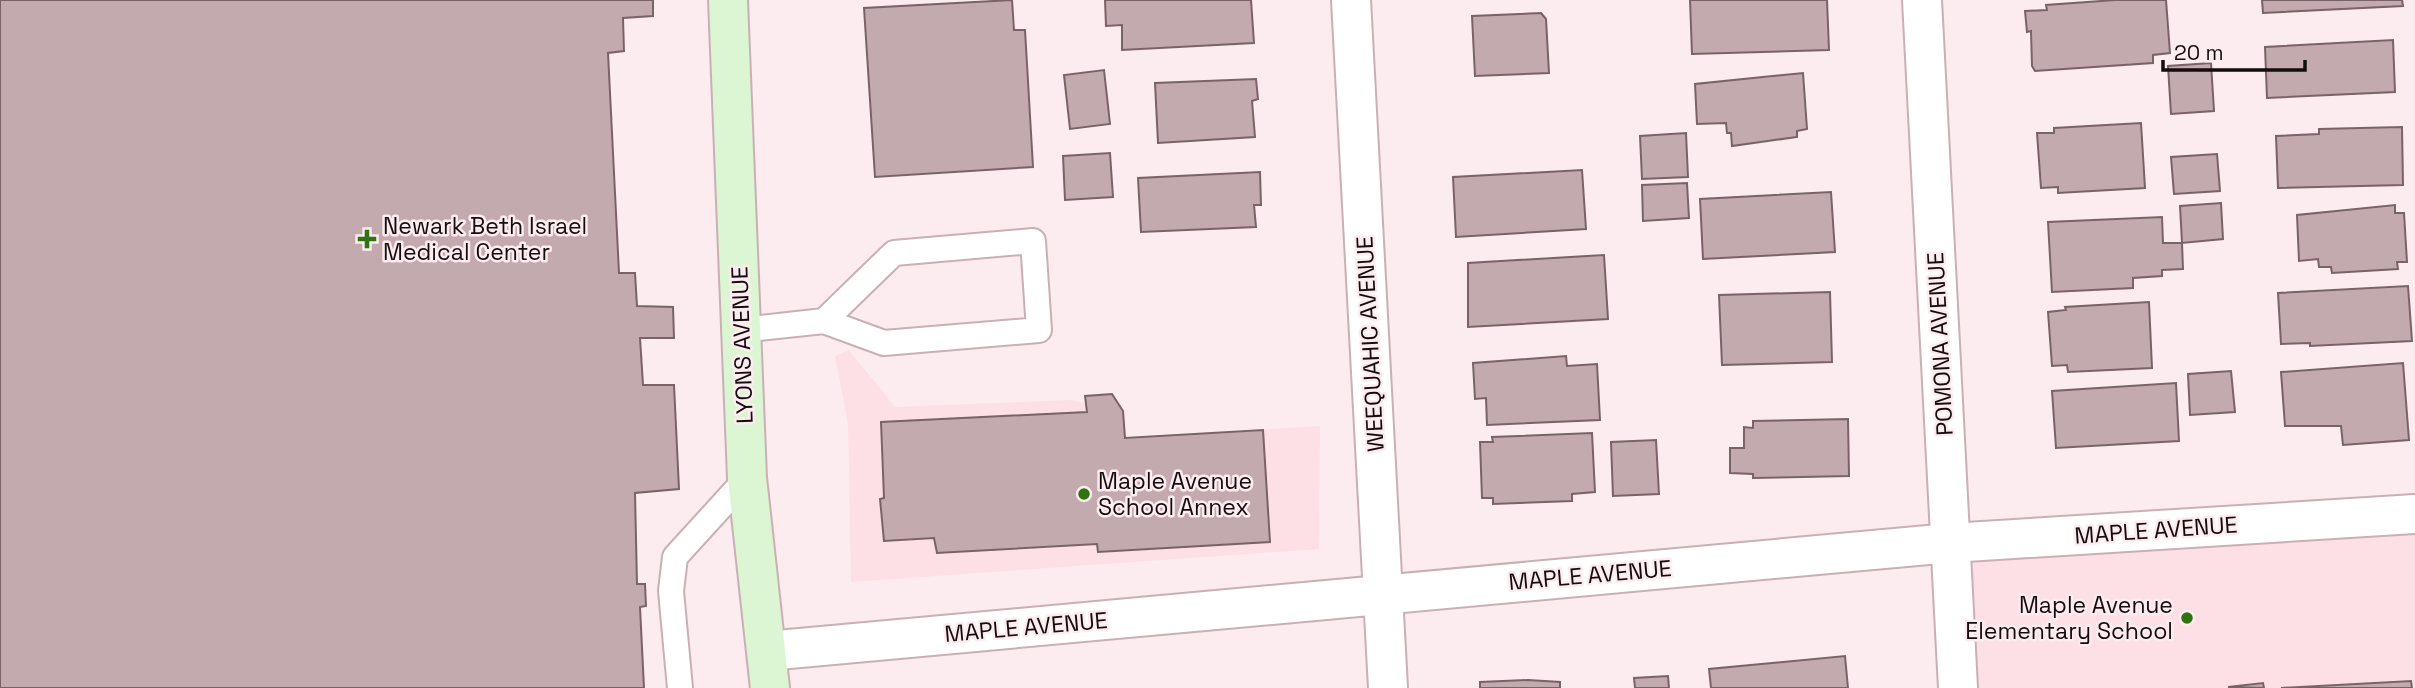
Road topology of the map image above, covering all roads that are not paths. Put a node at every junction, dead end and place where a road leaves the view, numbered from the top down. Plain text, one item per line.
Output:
1 (728, 0) edge
2 (1351, 0) edge
3 (1922, 0) edge
4 (824, 321) junction
5 (741, 330) junction
6 (747, 478) junction
7 (2415, 514) edge
8 (1950, 542) junction
9 (1382, 594) junction
10 (768, 670) edge
11 (680, 688) edge
12 (1388, 688) edge
13 (1958, 688) edge

1 - 5 main road, LYONS AVENUE
2 - 9 street, WEEQUAHIC AVENUE
3 - 8 street, POMONA AVENUE
4 - 4 lane
4 - 5 lane
5 - 6 main road, LYONS AVENUE
6 - 10 main road, LYONS AVENUE
6 - 11 lane
7 - 8 street, MAPLE AVENUE
8 - 9 street, MAPLE AVENUE
8 - 13 street, POMONA AVENUE
9 - 10 street, MAPLE AVENUE
9 - 12 street, WEEQUAHIC AVENUE

